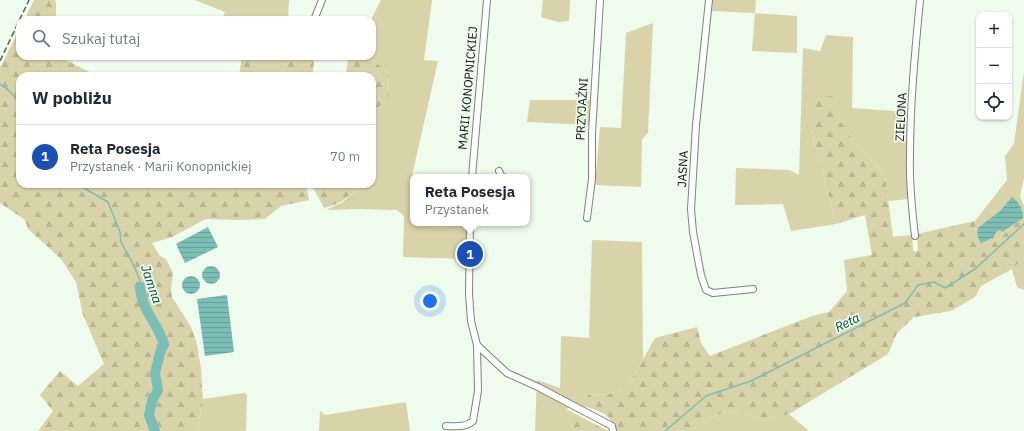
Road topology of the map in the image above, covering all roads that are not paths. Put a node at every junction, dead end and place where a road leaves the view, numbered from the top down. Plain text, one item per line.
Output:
1 (322, 0) edge
2 (487, 0) edge
3 (600, 0) edge
4 (709, 0) edge
5 (920, 0) edge
6 (316, 16) edge
7 (499, 171) dead end
8 (472, 174) edge
9 (500, 174) edge
10 (587, 218) dead end
11 (470, 226) edge
12 (915, 236) dead end
13 (754, 289) dead end
14 (477, 345) junction
15 (446, 426) dead end
16 (613, 431) edge

1 - 6 street
2 - 8 street, MARII KONOPNICKIEJ
3 - 10 street, PRZYJAŹNI
4 - 13 street, JASNA
5 - 12 street, ZIELONA
7 - 9 street
11 - 14 street
14 - 15 street
14 - 16 street

